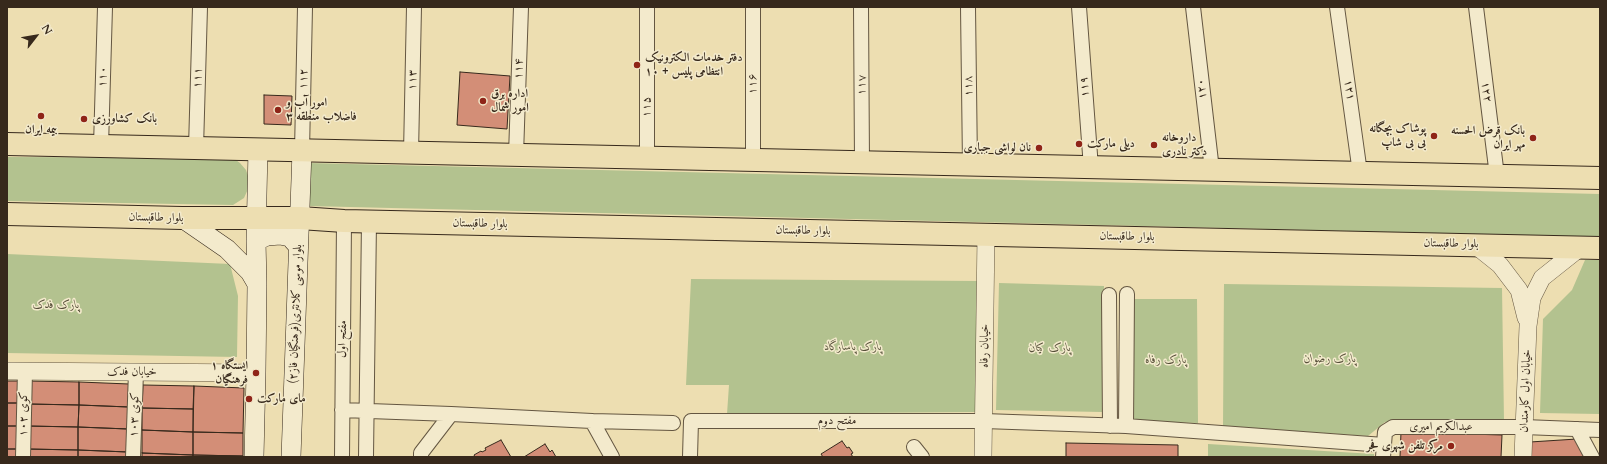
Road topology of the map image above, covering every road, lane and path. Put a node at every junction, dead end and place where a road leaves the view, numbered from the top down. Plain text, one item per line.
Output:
1 (105, 7) edge
2 (200, 7) edge
3 (305, 7) edge
4 (414, 7) edge
5 (521, 7) edge
6 (647, 7) edge
7 (753, 7) edge
8 (861, 7) edge
9 (968, 7) edge
10 (1079, 7) edge
11 (1193, 7) edge
12 (1337, 7) edge
13 (1476, 7) edge
14 (7, 144) edge
15 (101, 146) junction
16 (196, 148) junction
17 (258, 149) junction
18 (302, 150) junction
19 (411, 153) junction
20 (516, 155) junction
21 (647, 158) junction
22 (753, 160) junction
23 (862, 163) junction
24 (970, 165) junction
25 (1091, 168) junction
26 (1212, 170) junction
27 (1360, 173) junction
28 (1497, 176) junction
29 (1600, 178) edge
30 (7, 214) edge
31 (182, 218) junction
32 (300, 218) junction
33 (256, 219) junction
34 (344, 221) junction
35 (368, 221) junction
36 (986, 234) junction
37 (256, 241) junction
38 (1475, 245) junction
39 (298, 246) junction
40 (1590, 247) edge
41 (257, 284) junction
42 (1127, 294) dead end
43 (1109, 295) dead end
44 (1528, 326) junction
45 (7, 371) edge
46 (25, 372) junction
47 (136, 372) junction
48 (256, 373) junction
49 (342, 410) junction
50 (367, 410) junction
51 (451, 414) junction
52 (592, 421) junction
53 (984, 421) junction
54 (673, 423) dead end
55 (1110, 426) junction
56 (1126, 426) junction
57 (1524, 427) junction
58 (1577, 429) junction
59 (1600, 430) edge
60 (1384, 451) edge
61 (23, 457) edge
62 (133, 457) edge
63 (254, 457) edge
64 (291, 457) edge
65 (342, 457) edge
66 (366, 457) edge
67 (421, 457) edge
68 (612, 457) edge
69 (690, 457) edge
70 (983, 457) edge
71 (1523, 457) edge
72 (1592, 457) edge

1 - 15 street, ۱۱۰
2 - 16 street, ۱۱۱
3 - 18 street, ۱۱۲
4 - 19 street, ۱۱۳
5 - 20 street, ۱۱۴
6 - 21 street, ۱۱۵
7 - 22 street, ۱۱۶
8 - 23 street, ۱۱۷
9 - 24 street, ۱۱۸
10 - 25 street, ۱۱۹
11 - 26 street, ۱۲۰
12 - 27 street, ۱۲۱
13 - 28 street, ۱۲۲
14 - 15 main road
15 - 16 main road
16 - 17 main road
17 - 18 main road
17 - 33 main road
18 - 19 main road
18 - 32 main road, بلوار موسی کلانتری(فرهنگیان فاز۲)
19 - 20 main road
20 - 21 main road
21 - 22 main road
22 - 23 main road
23 - 24 main road
24 - 25 main road
25 - 26 main road
26 - 27 main road
27 - 28 main road
28 - 29 main road
30 - 31 main road, بلوار طاقبستان
31 - 33 main road, بلوار طاقبستان
31 - 41 main road
32 - 33 main road, بلوار طاقبستان
32 - 34 main road, بلوار طاقبستان
32 - 39 main road, بلوار موسی کلانتری(فرهنگیان فاز۲)
33 - 37 main road
34 - 35 main road, بلوار طاقبستان
34 - 49 street, مفتح اول
35 - 36 main road, بلوار طاقبستان
35 - 50 street, مفتح اول
36 - 38 main road, بلوار طاقبستان
36 - 53 street, خیابان رفاه
37 - 39 main road
37 - 41 main road
38 - 40 main road, بلوار طاقبستان
38 - 44 street
39 - 64 main road, بلوار موسی کلانتری(فرهنگیان فاز۲)
40 - 44 street
41 - 48 main road
42 - 56 street
43 - 55 street
44 - 57 street, خیابان اول کارمندان
45 - 46 street, خیابان فدک
46 - 47 street, خیابان فدک
46 - 61 street, کوی ۱۰۲
47 - 48 street, خیابان فدک
47 - 62 street, کوی ۱۰۳
48 - 63 main road
49 - 50 street
49 - 65 street, مفتح اول
50 - 51 street
50 - 66 street, مفتح اول
51 - 52 street
51 - 67 street
52 - 54 street
52 - 68 street
53 - 55 street, مفتح دوم
53 - 69 street, مفتح دوم
53 - 70 street, خیابان رفاه
55 - 56 street, مفتح دوم
56 - 60 street, مفتح دوم
57 - 58 street
57 - 60 street, عبدالکریم امیری
57 - 71 street, خیابان اول کارمندان
58 - 59 street
58 - 72 street

